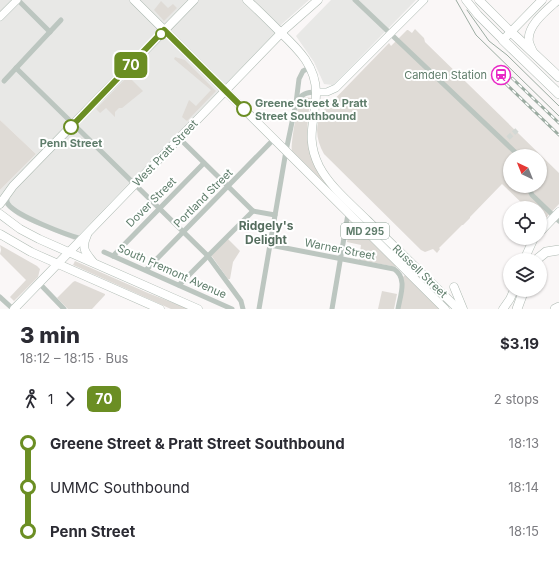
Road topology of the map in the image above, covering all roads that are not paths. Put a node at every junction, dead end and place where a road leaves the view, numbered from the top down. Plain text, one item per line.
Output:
1 (17, 0) edge
2 (134, 0) edge
3 (194, 0) edge
4 (247, 0) edge
5 (318, 0) edge
6 (355, 0) edge
7 (424, 0) edge
8 (466, 0) edge
9 (479, 0) edge
10 (542, 0) edge
11 (558, 0) edge
12 (0, 17) edge
13 (61, 20) dead end
14 (164, 30) junction
15 (50, 32) junction
16 (511, 32) junction
17 (281, 33) junction
18 (390, 34) junction
19 (503, 40) junction
20 (533, 52) junction
21 (16, 68) junction
22 (311, 68) junction
23 (559, 77) edge
24 (4, 81) dead end
25 (225, 91) junction
26 (316, 92) junction
27 (559, 94) edge
28 (296, 103) junction
29 (74, 124) junction
30 (179, 138) junction
31 (274, 139) junction
32 (512, 149) edge
33 (286, 151) junction
34 (204, 162) junction
35 (135, 184) junction
36 (228, 186) junction
37 (8, 192) junction
38 (531, 193) edge
39 (0, 204) edge
40 (159, 208) junction
41 (253, 211) junction
42 (0, 214) edge
43 (348, 214) junction
44 (275, 215) junction
45 (558, 217) edge
46 (547, 226) edge
47 (183, 232) junction
48 (0, 234) edge
49 (85, 236) junction
50 (270, 245) junction
51 (559, 250) edge
52 (69, 252) junction
53 (104, 252) dead end
54 (547, 253) edge
55 (113, 256) junction
56 (208, 256) junction
57 (340, 259) junction
58 (93, 263) junction
59 (58, 264) junction
60 (146, 270) junction
61 (39, 283) junction
62 (179, 285) junction
63 (454, 287) dead end
64 (0, 297) edge
65 (511, 297) edge
66 (522, 297) edge
67 (14, 309) edge
68 (64, 309) edge
69 (160, 309) edge
70 (198, 309) edge
71 (232, 309) edge
72 (243, 309) edge
73 (259, 309) edge
74 (332, 309) edge
75 (398, 309) edge
76 (445, 309) edge
77 (458, 309) edge
78 (463, 309) edge
79 (503, 309) edge
80 (518, 309) edge

1 - 12 street
1 - 15 street
2 - 14 main road, MD 295
3 - 14 main road
4 - 17 main road, MD 295
5 - 17 main road, West Pratt Street
6 - 18 street
7 - 18 street
8 - 19 main road
9 - 16 main road
10 - 16 main road
11 - 20 main road
13 - 15 street
14 - 25 main road, MD 295
14 - 29 main road
15 - 21 street
16 - 19 main road
16 - 20 highway
17 - 22 main road, MD 295
17 - 25 main road, West Pratt Street
18 - 26 street
18 - 32 street
19 - 27 highway
20 - 23 highway
21 - 24 street
21 - 29 street
22 - 26 main road, MD 295
22 - 28 street
25 - 30 main road, West Pratt Street
25 - 31 main road, MD 295
26 - 28 street
26 - 77 main road, Russell Street / MD 295
28 - 33 street
29 - 35 street
29 - 37 main road
30 - 34 street
30 - 35 main road, West Pratt Street
31 - 33 main road, MD 295
31 - 36 street, Portland Street
33 - 43 main road, Russell Street / MD 295
33 - 44 street
34 - 36 street
34 - 40 street, Dover Street
35 - 40 street
35 - 49 main road, West Pratt Street
36 - 41 street
36 - 47 street, Portland Street
37 - 39 main road
37 - 49 street
38 - 45 street
40 - 47 street
40 - 55 street, Dover Street
41 - 44 street
41 - 56 street
42 - 52 main road
43 - 57 street
43 - 76 main road, Russell Street / MD 295
44 - 50 street
45 - 46 main road
47 - 56 street
47 - 60 street, Portland Street
48 - 59 main road
49 - 52 main road, West Pratt Street
49 - 58 main road
50 - 57 street, Warner Street
50 - 73 street
51 - 54 highway
52 - 58 main road
52 - 59 main road, West Pratt Street
53 - 55 street, South Fremont Avenue
55 - 60 street, South Fremont Avenue
56 - 62 street
56 - 72 street
57 - 74 street
57 - 75 street, Warner Street
58 - 70 main road
59 - 61 main road, West Pratt Street
59 - 69 main road
60 - 62 street, South Fremont Avenue
61 - 67 main road, West Pratt Street
61 - 68 street
62 - 71 street, South Fremont Avenue
63 - 78 main road
64 - 67 street
65 - 79 main road
66 - 80 highway

